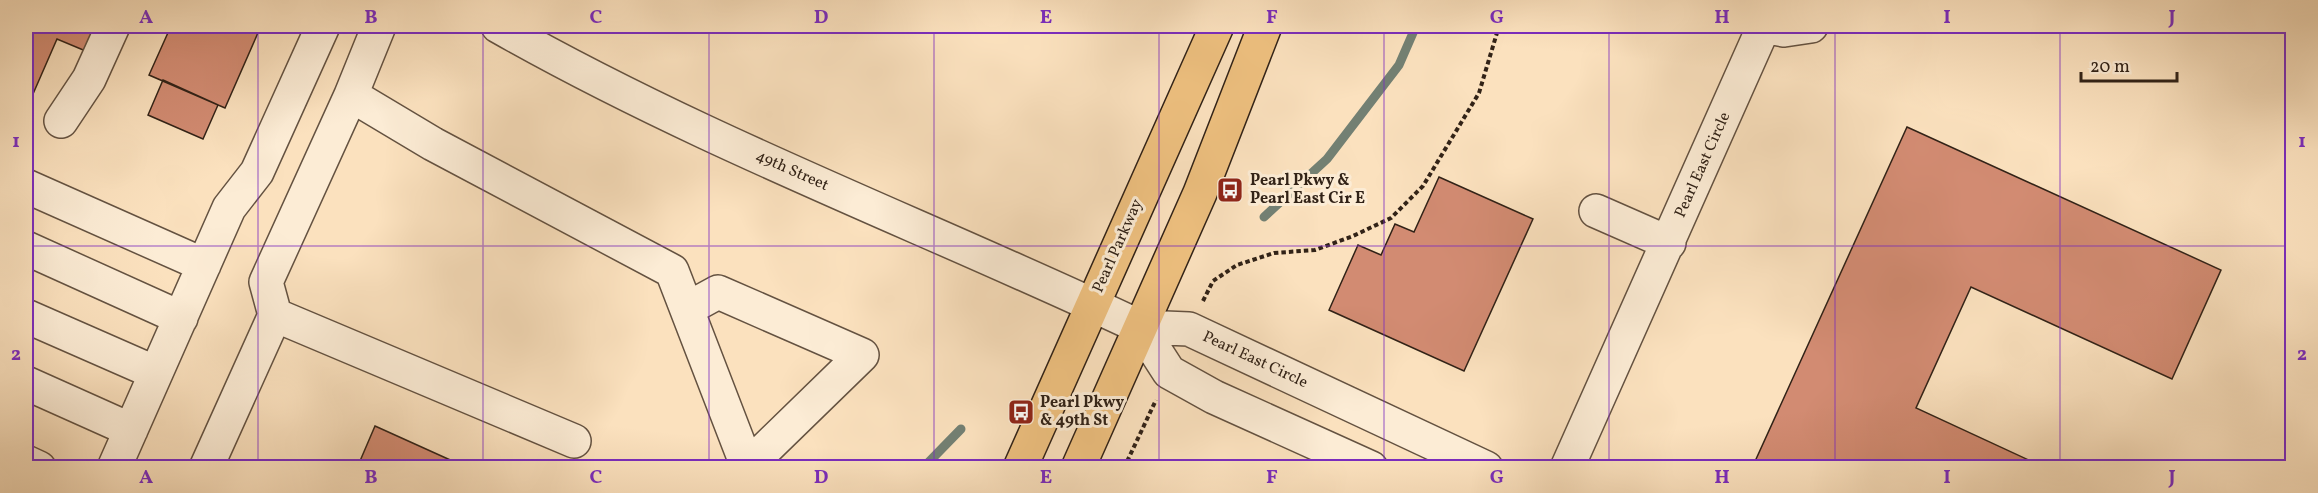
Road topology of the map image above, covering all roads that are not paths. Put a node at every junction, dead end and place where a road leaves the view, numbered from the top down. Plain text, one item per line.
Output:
1 (113, 26) edge
2 (323, 26) edge
3 (379, 26) edge
4 (498, 26) edge
5 (1217, 26) edge
6 (1265, 26) edge
7 (1764, 26) edge
8 (1811, 26) edge
9 (351, 95) junction
10 (61, 121) dead end
11 (257, 172) junction
12 (28, 193) edge
13 (305, 194) junction
14 (1596, 211) dead end
15 (1669, 243) junction
16 (26, 248) edge
17 (204, 265) junction
18 (1092, 304) junction
19 (687, 309) junction
20 (275, 315) junction
21 (26, 316) edge
22 (181, 318) junction
23 (1140, 327) junction
24 (156, 373) junction
25 (26, 383) edge
26 (131, 430) junction
27 (574, 441) dead end
28 (26, 462) edge
29 (748, 466) edge
30 (39, 468) edge
31 (114, 468) edge
32 (206, 468) edge
33 (1020, 468) edge
34 (1078, 468) edge
35 (1371, 468) edge
36 (1486, 468) edge
37 (1567, 468) edge

1 - 10 street
2 - 11 street
3 - 9 street
4 - 18 street, 49th Street
5 - 18 main road, Pearl Parkway
6 - 23 main road
7 - 8 street
7 - 15 street, Pearl East Circle
9 - 13 street
9 - 19 street
11 - 13 street
11 - 17 street
12 - 17 street
13 - 20 street
14 - 15 street
15 - 37 street, Pearl East Circle
16 - 22 street
17 - 22 street
18 - 23 street, 49th Street
18 - 33 main road, Pearl Parkway
19 - 29 street
19 - 29 street
20 - 27 street
20 - 32 street
21 - 24 street
22 - 24 street
23 - 34 main road
23 - 35 street
23 - 36 street, Pearl East Circle
24 - 26 street
25 - 26 street
26 - 31 street
28 - 30 street

